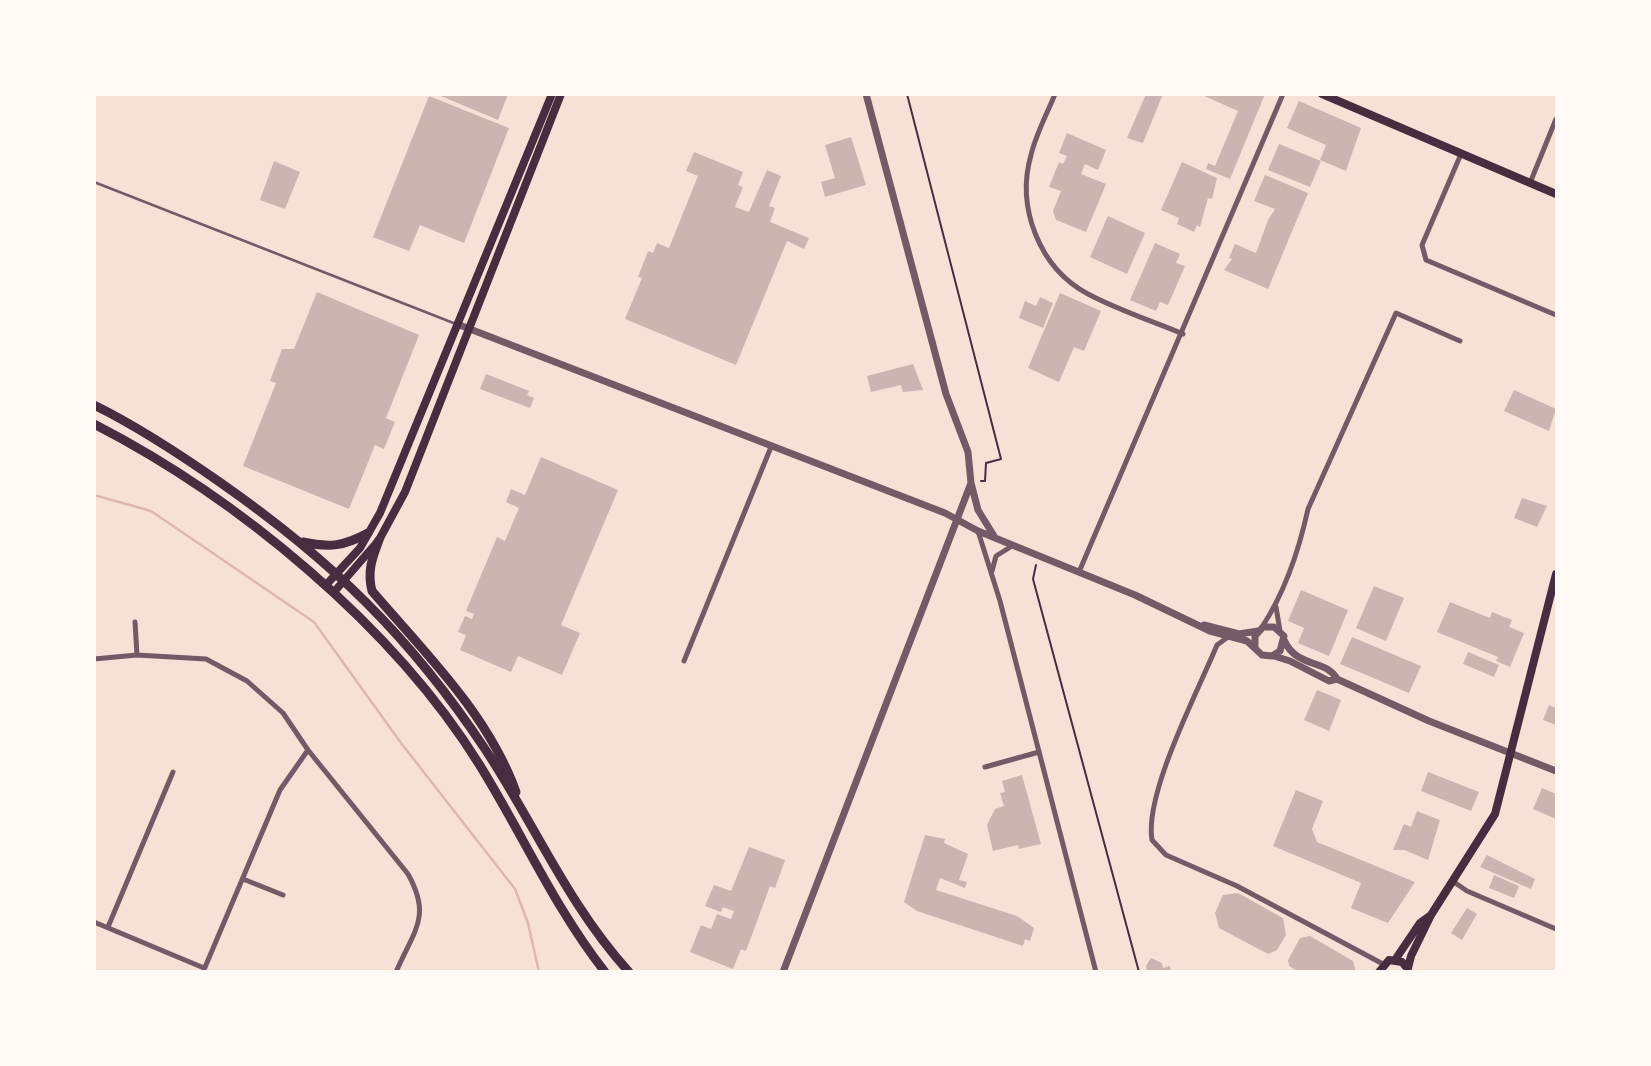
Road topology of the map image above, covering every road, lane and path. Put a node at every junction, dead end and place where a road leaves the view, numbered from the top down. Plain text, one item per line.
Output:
1 (552, 94) edge
2 (561, 94) edge
3 (866, 94) edge
4 (907, 94) edge
5 (1055, 94) edge
6 (1283, 94) edge
7 (1322, 94) edge
8 (1556, 119) edge
9 (1461, 154) junction
10 (94, 182) edge
11 (1530, 183) junction
12 (1556, 194) edge
13 (1556, 315) edge
14 (457, 324) junction
15 (471, 330) junction
16 (1183, 334) junction
17 (1460, 341) dead end
18 (94, 405) edge
19 (94, 424) edge
20 (771, 447) junction
21 (981, 481) dead end
22 (971, 483) junction
23 (957, 520) junction
24 (978, 531) junction
25 (368, 533) junction
26 (996, 538) junction
27 (379, 540) junction
28 (301, 542) junction
29 (1013, 546) junction
30 (1036, 565) dead end
31 (992, 571) junction
32 (1079, 572) junction
33 (1556, 574) edge
34 (341, 576) junction
35 (330, 589) junction
36 (1276, 607) junction
37 (135, 622) dead end
38 (1204, 625) junction
39 (1260, 629) junction
40 (1281, 631) junction
41 (1212, 632) junction
42 (1228, 637) junction
43 (1284, 640) junction
44 (1217, 645) junction
45 (1255, 647) junction
46 (137, 655) junction
47 (1271, 656) junction
48 (94, 659) edge
49 (684, 661) dead end
50 (1337, 679) junction
51 (308, 750) junction
52 (1039, 752) junction
53 (1513, 753) junction
54 (985, 767) dead end
55 (1556, 771) edge
56 (173, 772) dead end
57 (523, 814) junction
58 (243, 879) junction
59 (1454, 882) junction
60 (283, 895) dead end
61 (1431, 915) junction
62 (94, 922) edge
63 (108, 927) junction
64 (1556, 929) edge
65 (1395, 960) junction
66 (1380, 969) edge
67 (204, 970) edge
68 (1407, 970) edge
69 (396, 971) edge
70 (605, 971) edge
71 (629, 971) edge
72 (783, 971) edge
73 (1096, 971) edge
74 (1139, 971) edge

1 - 14 main road
2 - 15 main road
3 - 22 street
4 - 21 path
5 - 16 street
6 - 16 street
7 - 9 main road
8 - 11 street
9 - 11 main road
9 - 13 street
10 - 14 lane
11 - 12 main road
14 - 15 street
14 - 25 main road
15 - 20 street
15 - 27 main road
16 - 32 street
17 - 36 street
18 - 28 main road
19 - 35 main road
20 - 23 street
20 - 49 street
22 - 23 street
22 - 26 street
23 - 24 street
23 - 72 street
24 - 26 street
24 - 31 street
25 - 28 main road
25 - 34 main road
26 - 29 street
27 - 34 main road
27 - 57 main road
28 - 34 main road
29 - 31 street
29 - 32 street
30 - 74 path
31 - 52 street
32 - 38 street
33 - 53 main road
34 - 35 main road
34 - 57 main road
35 - 70 main road
36 - 39 street
36 - 40 street
37 - 46 street
38 - 39 street
38 - 41 street
39 - 40 street
39 - 45 street
40 - 43 street
41 - 42 street
41 - 44 street
42 - 44 street
42 - 45 street
43 - 47 street
43 - 50 street
44 - 66 street
45 - 47 street
46 - 48 street
46 - 51 street
47 - 50 street
50 - 53 street
51 - 58 street
51 - 69 street
52 - 54 street
52 - 73 street
53 - 55 street
53 - 59 main road
56 - 63 street
57 - 71 main road
58 - 60 street
58 - 67 street
59 - 61 main road
59 - 64 street
61 - 65 main road
61 - 68 main road
62 - 63 street
63 - 67 street
65 - 66 main road
65 - 68 main road

